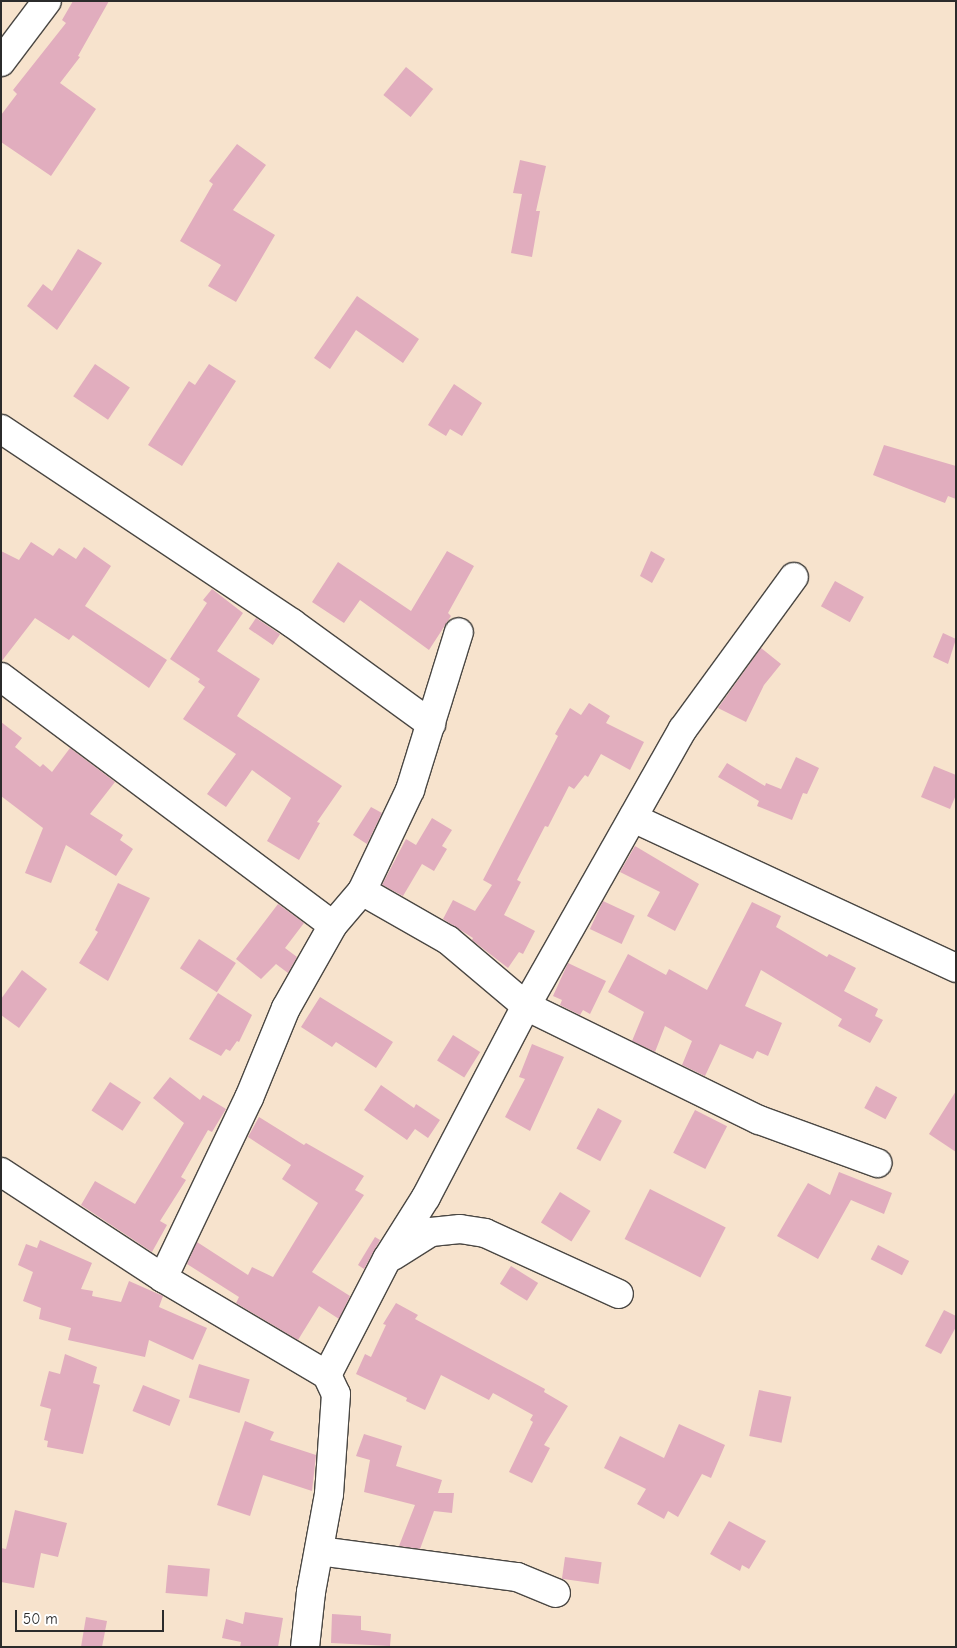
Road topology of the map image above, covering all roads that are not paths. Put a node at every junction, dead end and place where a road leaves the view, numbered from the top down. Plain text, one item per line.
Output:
1 (47, 1) edge
2 (1, 62) edge
3 (1, 429) edge
4 (794, 577) dead end
5 (459, 632) dead end
6 (1, 677) edge
7 (431, 724) junction
8 (633, 818) junction
9 (362, 891) junction
10 (333, 926) junction
11 (956, 968) edge
12 (526, 1006) junction
13 (877, 1163) dead end
14 (1, 1172) edge
15 (387, 1259) junction
16 (163, 1278) junction
17 (619, 1294) dead end
18 (327, 1375) junction
19 (318, 1552) junction
20 (556, 1593) dead end
21 (305, 1647) edge

1 - 2 street
3 - 7 street
4 - 8 street
5 - 7 street
6 - 10 street
7 - 9 street
8 - 11 street
8 - 12 street
9 - 10 street
9 - 12 street
10 - 16 street
12 - 13 street
12 - 15 street
14 - 16 street
15 - 17 street
15 - 18 street
16 - 18 street
18 - 19 street
19 - 20 street
19 - 21 street

